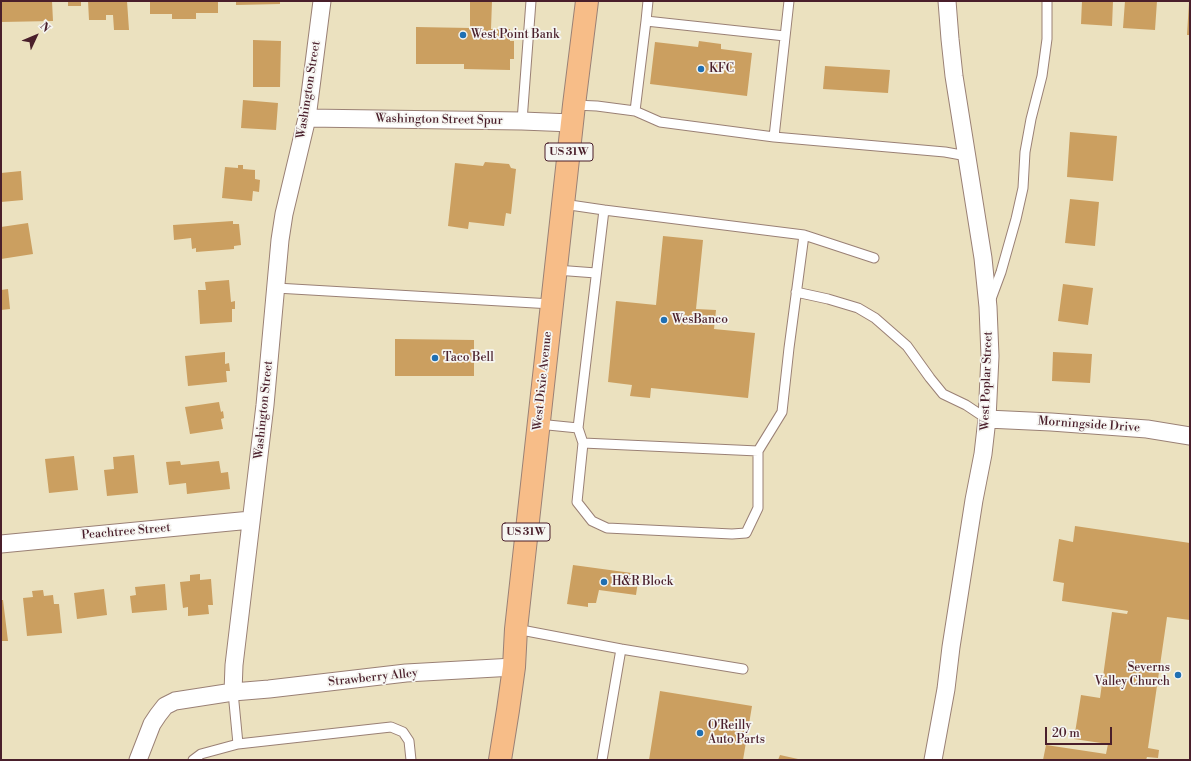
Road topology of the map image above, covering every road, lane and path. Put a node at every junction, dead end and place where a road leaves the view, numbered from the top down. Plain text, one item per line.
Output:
1 (322, 1) edge
2 (531, 1) edge
3 (587, 1) edge
4 (648, 1) edge
5 (789, 1) edge
6 (947, 1) edge
7 (1047, 1) edge
8 (646, 21) junction
9 (785, 36) junction
10 (635, 111) junction
11 (573, 114) junction
12 (307, 118) junction
13 (522, 121) junction
14 (774, 137) junction
15 (967, 156) junction
16 (563, 204) junction
17 (604, 210) junction
18 (804, 235) junction
19 (874, 258) dead end
20 (556, 270) junction
21 (596, 273) junction
22 (276, 288) junction
23 (796, 292) junction
24 (552, 304) junction
25 (988, 307) junction
26 (987, 419) junction
27 (538, 424) junction
28 (578, 428) junction
29 (1190, 436) edge
30 (583, 442) junction
31 (758, 451) junction
32 (251, 520) junction
33 (1, 544) edge
34 (516, 629) junction
35 (621, 649) junction
36 (514, 667) junction
37 (743, 669) dead end
38 (233, 692) junction
39 (238, 744) junction
40 (138, 760) edge
41 (193, 760) edge
42 (411, 760) edge
43 (500, 760) edge
44 (602, 760) edge
45 (933, 760) edge

1 - 12 street, Washington Street
2 - 13 lane
3 - 11 main road, West Dixie Avenue / US 31W
4 - 8 lane
5 - 9 lane
6 - 15 street, West Poplar Street
7 - 25 lane
8 - 9 lane
8 - 10 lane
9 - 14 lane
10 - 11 lane
10 - 14 lane
11 - 13 street, Washington Street Spur
11 - 16 main road, West Dixie Avenue / US 31W
12 - 13 street, Washington Street Spur
12 - 22 street, Washington Street
14 - 15 lane
15 - 25 street, West Poplar Street
16 - 17 lane
16 - 20 main road, West Dixie Avenue / US 31W
17 - 18 lane
17 - 21 lane
18 - 19 lane
18 - 23 lane
20 - 21 lane
20 - 24 main road, West Dixie Avenue / US 31W
21 - 28 lane
22 - 24 lane
22 - 32 street, Washington Street
23 - 26 lane
23 - 31 lane
24 - 27 main road, West Dixie Avenue / US 31W
25 - 26 street, West Poplar Street
26 - 29 street, Morningside Drive
26 - 45 street, West Poplar Street
27 - 28 lane
27 - 34 main road, West Dixie Avenue / US 31W
28 - 30 lane
30 - 31 lane
30 - 31 lane
32 - 33 street, Peachtree Street
32 - 38 street, Washington Street
34 - 35 lane
34 - 36 main road, West Dixie Avenue / US 31W
35 - 37 lane
35 - 44 lane
36 - 38 street, Strawberry Alley
36 - 43 main road, West Dixie Avenue / US 31W
38 - 39 lane
38 - 40 street
39 - 41 lane
39 - 42 lane

